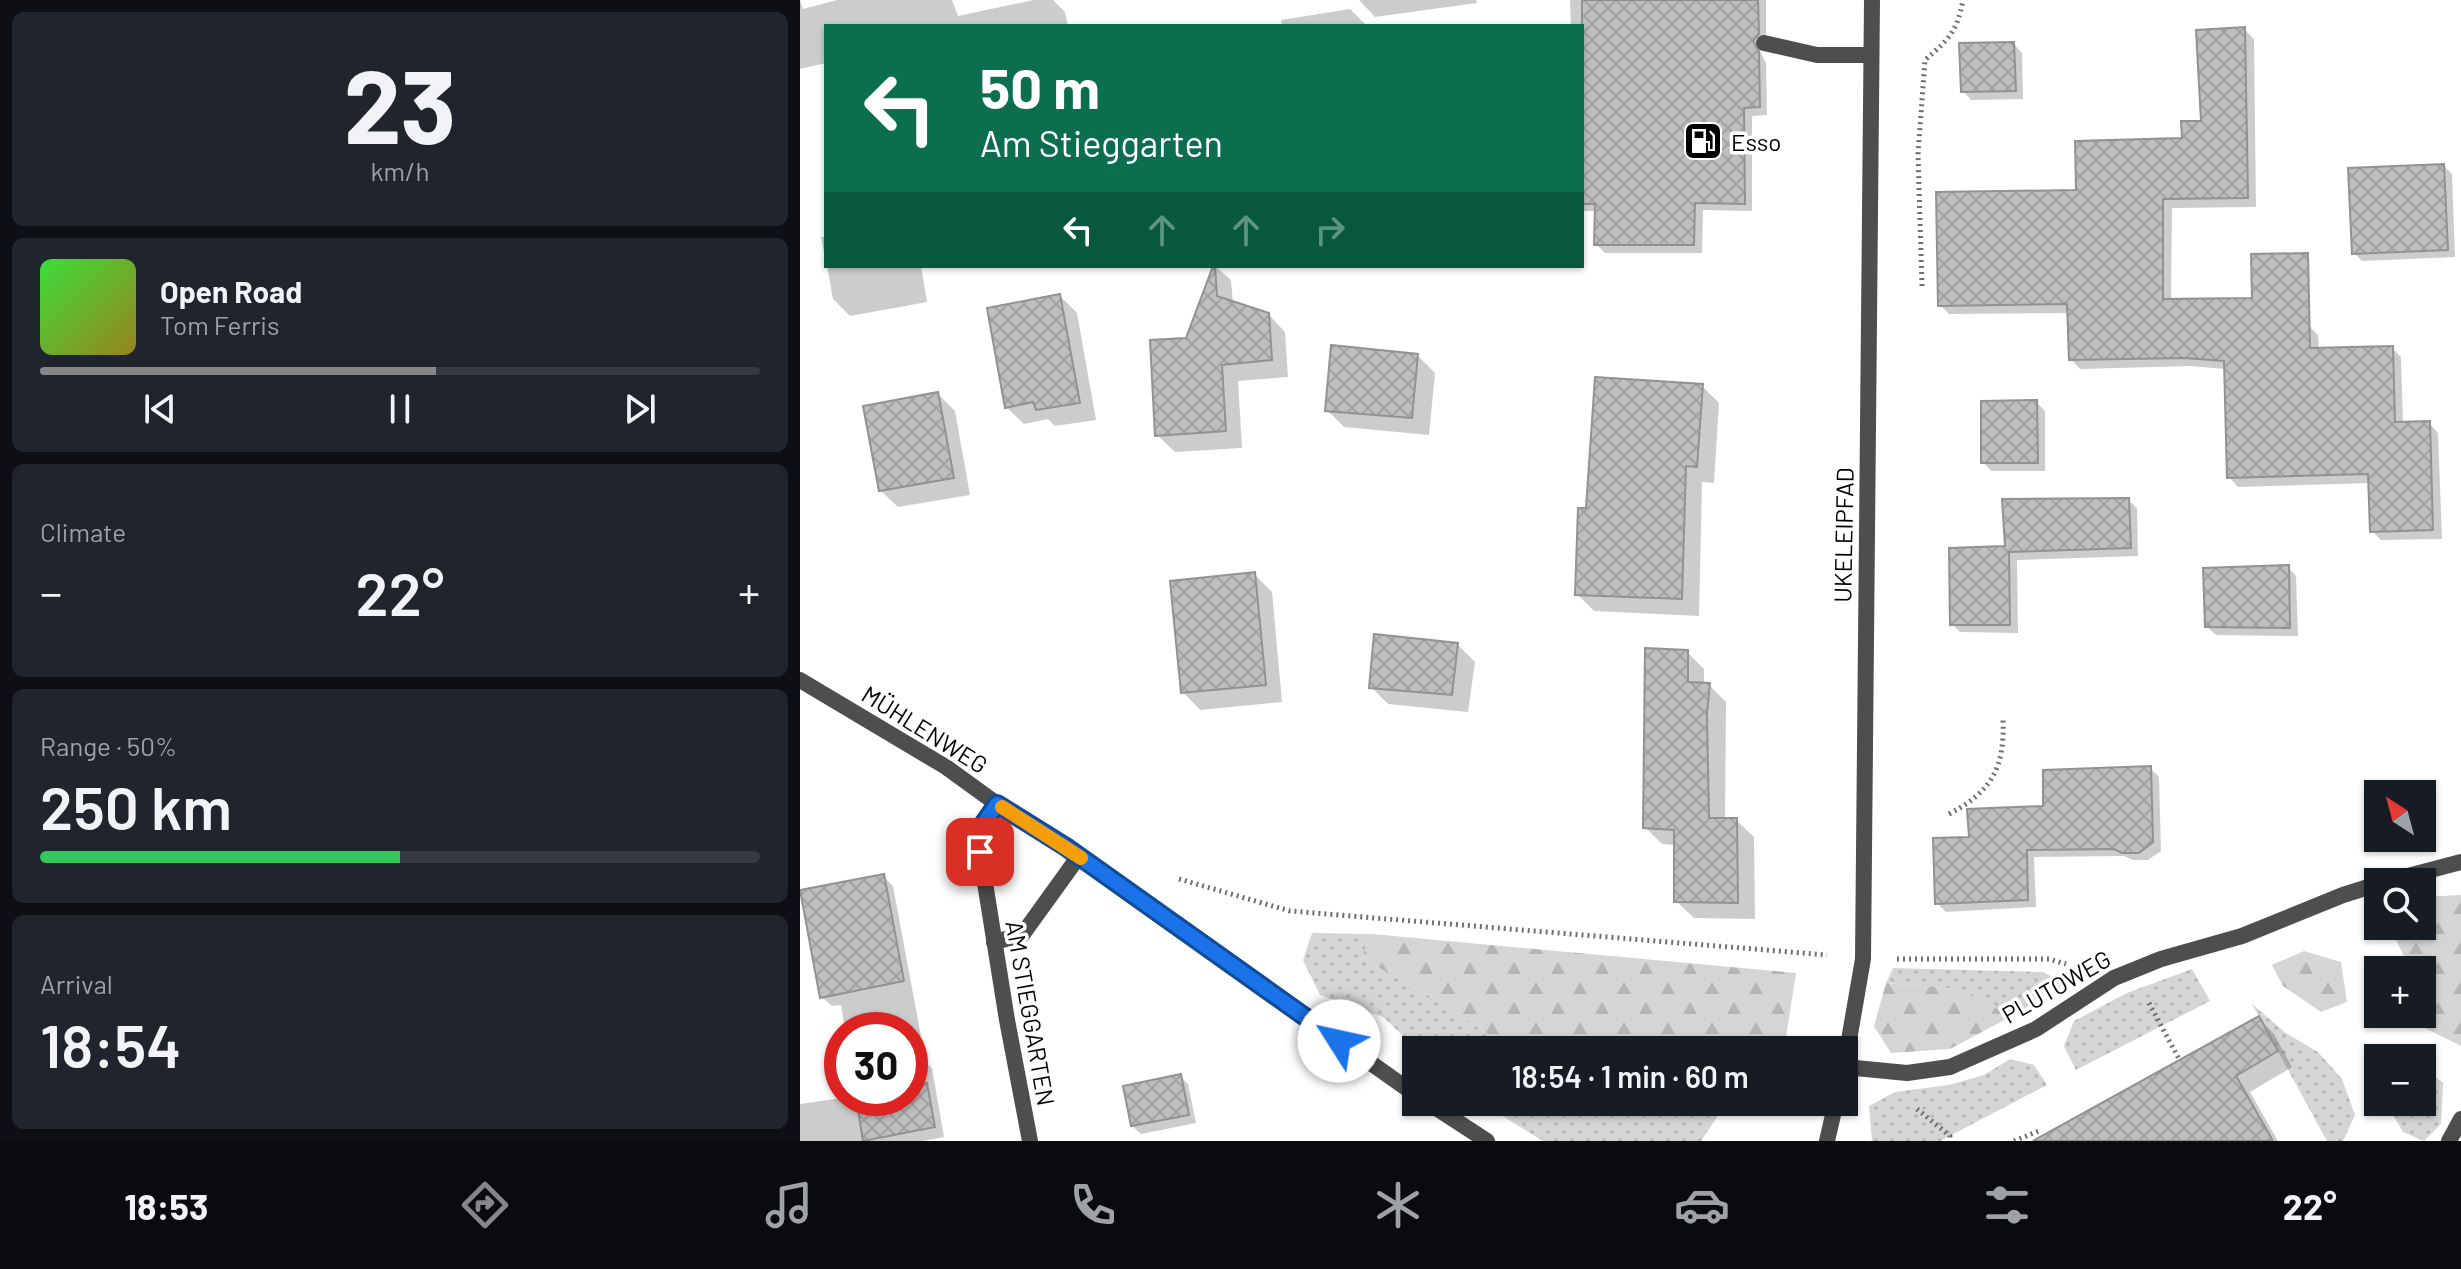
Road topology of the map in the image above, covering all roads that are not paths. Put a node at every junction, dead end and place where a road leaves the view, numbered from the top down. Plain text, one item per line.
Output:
1 (1872, 0) edge
2 (1764, 43) dead end
3 (1871, 55) junction
4 (800, 680) edge
5 (997, 804) junction
6 (1079, 856) junction
7 (2461, 862) edge
8 (2436, 869) edge
9 (2364, 888) edge
10 (994, 942) junction
11 (1850, 1036) edge
12 (1858, 1069) edge
13 (1402, 1085) edge
14 (1449, 1116) edge
15 (1833, 1116) edge
16 (2461, 1119) edge
17 (1030, 1141) edge
18 (1487, 1141) edge
19 (1827, 1141) edge
20 (2449, 1141) edge

1 - 3 street, UKELEIPFAD
2 - 3 street
3 - 11 street, UKELEIPFAD
4 - 5 street, MÜHLENWEG
5 - 6 street, MÜHLENWEG
5 - 10 street, AM STIEGGARTEN
6 - 10 street
6 - 13 street, MÜHLENWEG
7 - 8 street
9 - 12 street, PLUTOWEG
10 - 17 street, AM STIEGGARTEN
14 - 18 street
15 - 19 street
16 - 20 street

